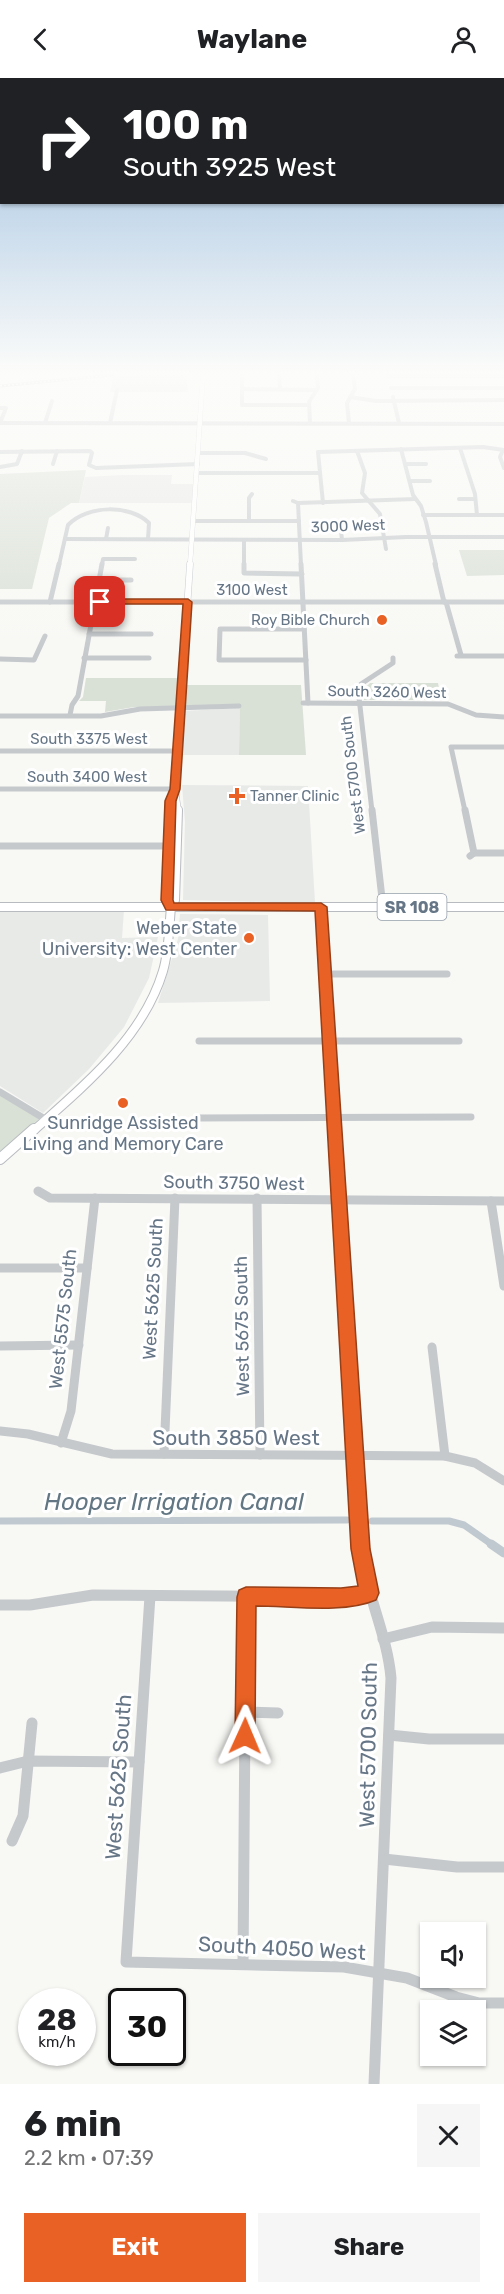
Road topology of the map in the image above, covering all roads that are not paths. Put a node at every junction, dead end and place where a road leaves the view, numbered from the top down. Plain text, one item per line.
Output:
1 (197, 469) edge
2 (320, 469) edge
3 (363, 469) edge
4 (407, 469) edge
5 (466, 469) edge
6 (197, 473) junction
7 (320, 473) junction
8 (410, 481) junction
9 (430, 481) dead end
10 (252, 494) dead end
11 (415, 499) junction
12 (459, 499) dead end
13 (475, 499) junction
14 (369, 501) junction
15 (323, 503) junction
16 (423, 515) junction
17 (477, 515) junction
18 (504, 515) edge
19 (194, 521) junction
20 (249, 521) junction
21 (299, 521) junction
22 (340, 521) dead end
23 (108, 528) dead end
24 (384, 537) junction
25 (429, 537) junction
26 (504, 537) edge
27 (65, 539) junction
28 (106, 539) junction
29 (148, 539) junction
30 (192, 540) junction
31 (244, 540) junction
32 (300, 540) junction
33 (342, 540) junction
34 (386, 549) dead end
35 (135, 559) dead end
36 (302, 573) junction
37 (100, 580) junction
38 (131, 580) dead end
39 (0, 602) edge
40 (50, 602) junction
41 (96, 602) junction
42 (188, 602) junction
43 (303, 602) junction
44 (445, 602) junction
45 (504, 602) edge
46 (304, 629) junction
47 (89, 634) junction
48 (151, 634) dead end
49 (45, 636) dead end
50 (504, 656) edge
51 (84, 658) junction
52 (149, 658) dead end
53 (393, 658) dead end
54 (0, 659) edge
55 (306, 660) junction
56 (359, 703) junction
57 (239, 706) dead end
58 (180, 709) junction
59 (70, 715) junction
60 (0, 716) edge
61 (504, 717) edge
62 (504, 747) edge
63 (0, 751) edge
64 (178, 751) junction
65 (0, 789) edge
66 (175, 789) junction
67 (0, 846) edge
68 (170, 846) junction
69 (504, 853) edge
70 (0, 907) edge
71 (171, 907) junction
72 (321, 907) junction
73 (504, 907) edge
74 (383, 908) junction
75 (325, 974) junction
76 (447, 974) dead end
77 (199, 1041) dead end
78 (329, 1041) junction
79 (459, 1041) dead end
80 (0, 1092) edge
81 (334, 1117) junction
82 (471, 1117) dead end
83 (196, 1118) dead end
84 (45, 1119) junction
85 (0, 1159) edge
86 (38, 1191) dead end
87 (94, 1197) junction
88 (175, 1198) junction
89 (257, 1198) junction
90 (490, 1201) junction
91 (504, 1201) edge
92 (339, 1202) junction
93 (0, 1268) edge
94 (87, 1268) junction
95 (504, 1286) edge
96 (79, 1345) junction
97 (0, 1346) edge
98 (432, 1347) dead end
99 (0, 1431) edge
100 (61, 1443) junction
101 (164, 1454) junction
102 (260, 1455) junction
103 (355, 1456) junction
104 (445, 1456) junction
105 (504, 1481) edge
106 (369, 1593) junction
107 (150, 1596) junction
108 (246, 1597) junction
109 (0, 1605) edge
110 (504, 1628) edge
111 (383, 1639) junction
112 (245, 1712) junction
113 (278, 1713) dead end
114 (32, 1723) dead end
115 (389, 1735) junction
116 (504, 1739) edge
117 (28, 1761) junction
118 (139, 1762) junction
119 (0, 1768) edge
120 (12, 1841) dead end
121 (384, 1859) junction
122 (504, 1867) edge
123 (126, 1962) joint
124 (243, 1964) junction
125 (379, 1973) junction
126 (504, 2003) edge
127 (374, 2084) edge

1 - 6 main road
2 - 7 street
3 - 14 street
4 - 8 street
5 - 13 street
6 - 7 street
6 - 19 main road
7 - 15 street
8 - 9 street
8 - 11 street
10 - 20 street
11 - 14 street
11 - 16 street
12 - 13 street
13 - 17 street
14 - 15 street
14 - 24 street
15 - 21 street
16 - 17 street
16 - 25 street
17 - 18 street
19 - 20 street
19 - 30 main road
20 - 21 street
21 - 32 street
22 - 33 street
23 - 28 street
24 - 25 street, 3000 West
24 - 33 street, 3000 West
24 - 34 street
25 - 26 street, 3000 West
25 - 44 street
27 - 28 street, 3000 West
27 - 29 street
27 - 40 street
28 - 29 street, 3000 West
29 - 30 street, 3000 West
30 - 31 street, 3000 West
30 - 42 main road
31 - 32 street, 3000 West
31 - 36 street
32 - 33 street, 3000 West
32 - 36 street
35 - 37 street
36 - 43 street
37 - 38 street
37 - 41 street
39 - 40 street, 3100 West
40 - 41 street, 3100 West
41 - 42 street, 3100 West
41 - 47 street
42 - 43 street, 3100 West
42 - 58 main road
43 - 44 street, 3100 West
43 - 46 street
44 - 45 street, 3100 West
44 - 50 street
46 - 55 street
46 - 55 street
47 - 48 street
47 - 51 street
49 - 54 street
51 - 52 street
51 - 59 street
53 - 56 street, West 5700 South
55 - 56 street, South 3260 West
56 - 61 street, South 3260 West
56 - 74 street, West 5700 South
57 - 58 street
58 - 59 street
58 - 64 main road
59 - 60 street
62 - 69 street
63 - 64 street, South 3375 West
64 - 66 main road
65 - 66 street, South 3400 West
66 - 68 main road
66 - 71 main road
67 - 68 street
68 - 71 main road
70 - 71 main road, SR 108
71 - 72 main road, SR 108
71 - 84 main road
72 - 74 main road, SR 108
72 - 75 street, West 5700 South
73 - 74 main road, SR 108
75 - 76 street
75 - 78 street, West 5700 South
77 - 78 street
78 - 79 street
78 - 81 street, West 5700 South
80 - 84 street
81 - 82 street
81 - 83 street
81 - 92 street, West 5700 South
84 - 85 main road
86 - 87 street, South 3750 West
87 - 88 street, South 3750 West
87 - 94 street, West 5575 South
88 - 89 street, South 3750 West
88 - 101 street, West 5625 South
89 - 92 street, South 3750 West
89 - 102 street, West 5675 South
90 - 91 street, South 3750 West
90 - 92 street, South 3750 West
90 - 95 street
92 - 103 street, West 5700 South
93 - 94 street
94 - 96 street, West 5575 South
96 - 97 street
96 - 100 street, West 5575 South
98 - 104 street
99 - 100 street, South 3850 West
100 - 101 street, South 3850 West
101 - 102 street, South 3850 West
102 - 103 street, South 3850 West
103 - 104 street, South 3850 West
103 - 106 street, West 5700 South
104 - 105 street, South 3850 West
106 - 108 street
106 - 111 street, West 5700 South
107 - 108 street
107 - 109 street
107 - 118 street, West 5625 South
108 - 112 street
110 - 111 street
111 - 115 street, West 5700 South
112 - 113 street
112 - 124 street
114 - 117 street
115 - 116 street
115 - 121 street, West 5700 South
117 - 118 street
117 - 119 street
117 - 120 street
118 - 123 street, West 5625 South
121 - 122 street
121 - 125 street, West 5700 South
123 - 124 street, South 4050 West
124 - 125 street, South 4050 West
125 - 126 street, South 4050 West
125 - 127 street, West 5700 South

